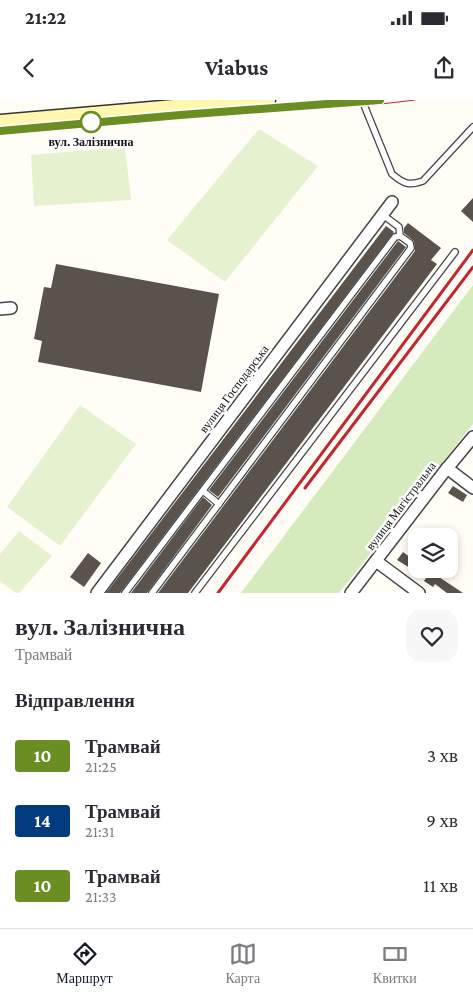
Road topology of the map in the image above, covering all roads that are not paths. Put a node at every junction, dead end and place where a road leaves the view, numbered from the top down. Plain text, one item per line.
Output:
1 (160, 100) edge
2 (261, 100) edge
3 (267, 100) edge
4 (362, 100) edge
5 (0, 114) edge
6 (0, 123) edge
7 (473, 127) edge
8 (392, 202) dead end
9 (382, 215) junction
10 (400, 236) junction
11 (454, 252) dead end
12 (473, 437) edge
13 (447, 468) junction
14 (473, 488) edge
15 (203, 491) junction
16 (219, 504) junction
17 (376, 561) junction
18 (97, 593) edge
19 (125, 593) edge
20 (152, 593) edge
21 (195, 593) edge
22 (351, 593) edge
23 (419, 593) edge

1 - 5 main road
2 - 3 main road
2 - 6 main road
4 - 7 lane
8 - 9 street, вулиця Господарська
9 - 10 lane
9 - 18 street, вулиця Господарська
10 - 15 lane
10 - 16 lane
11 - 21 lane
12 - 13 street, вулиця Магістральна
13 - 14 street
13 - 17 street, вулиця Магістральна
15 - 16 lane
15 - 19 lane
16 - 20 lane
17 - 22 street, вулиця Магістральна
17 - 23 street

